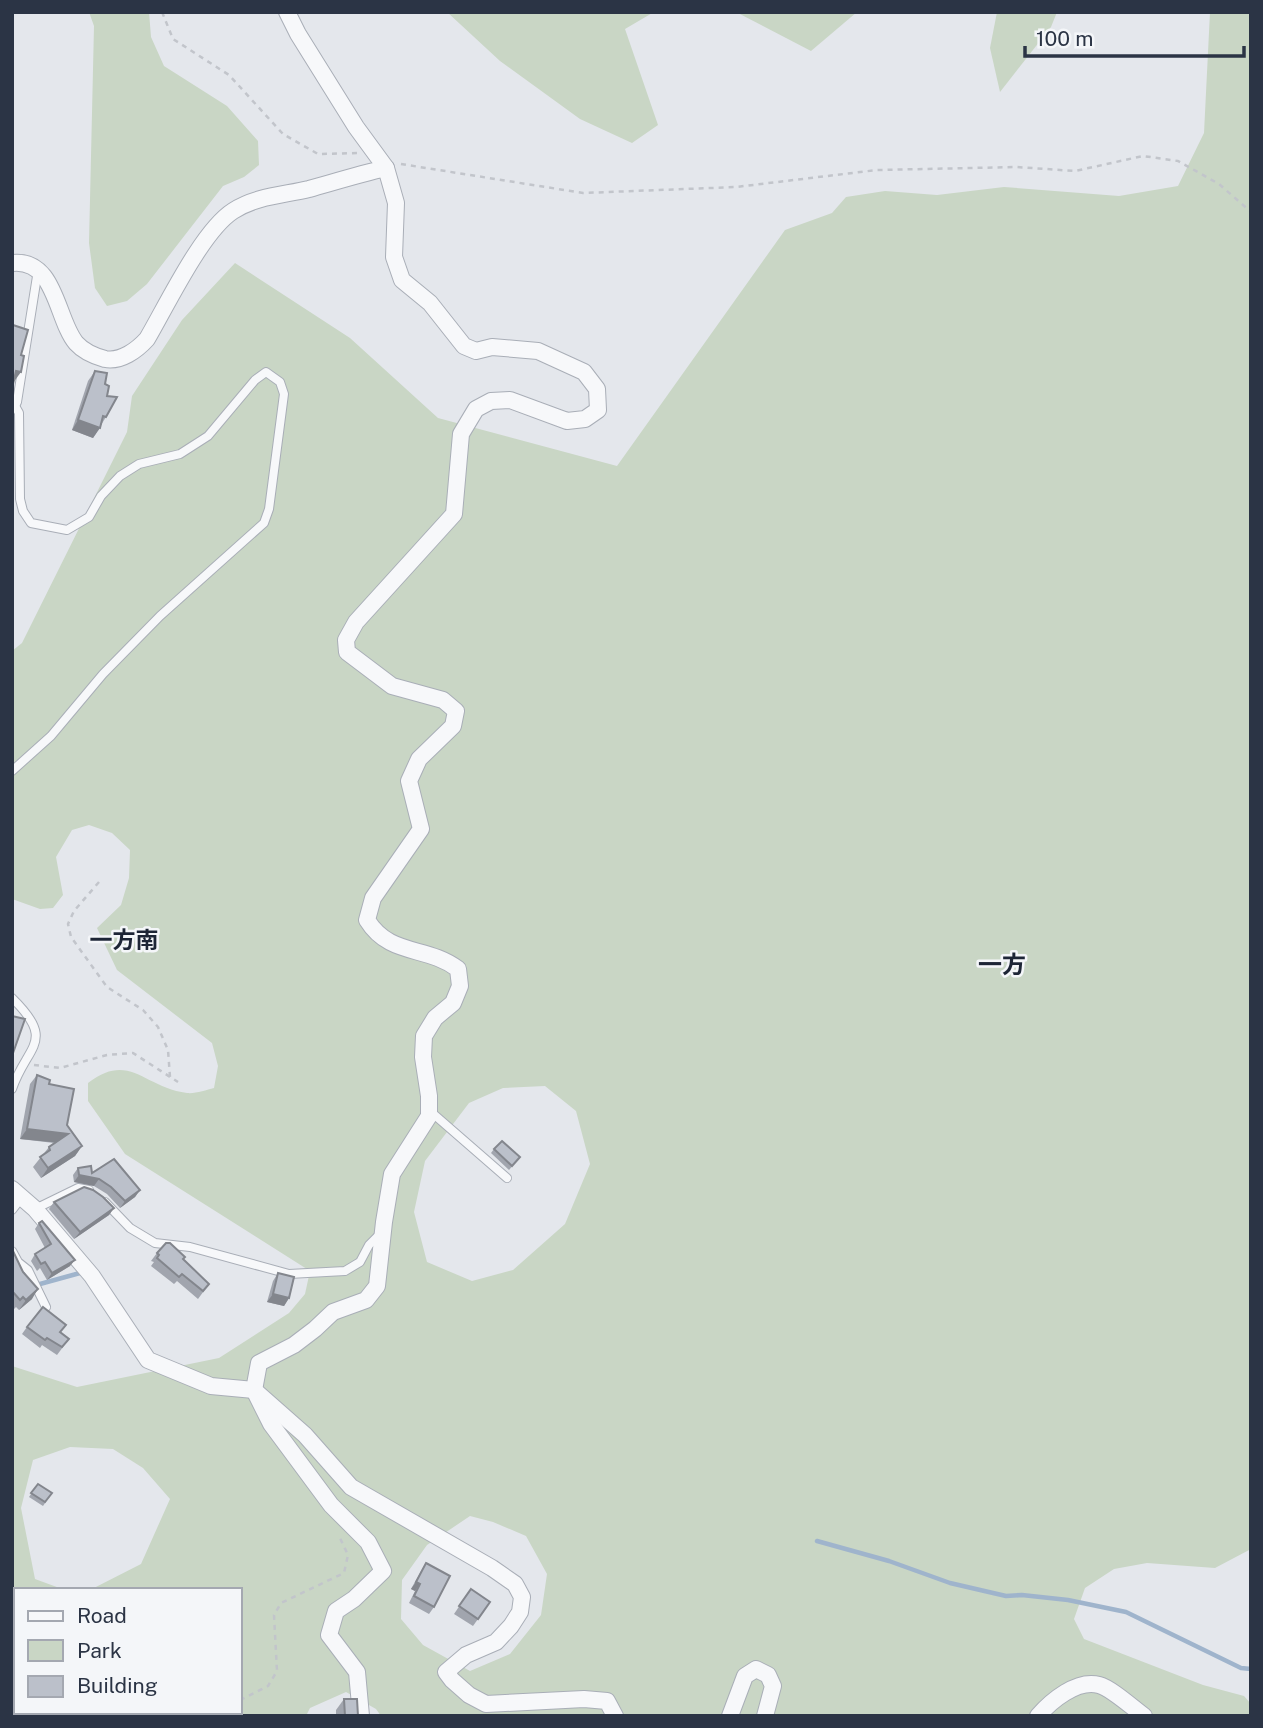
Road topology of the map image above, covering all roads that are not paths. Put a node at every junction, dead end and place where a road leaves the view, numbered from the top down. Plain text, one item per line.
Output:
1 (287, 12) edge
2 (386, 168) junction
3 (12, 263) edge
4 (37, 270) junction
5 (14, 409) edge
6 (12, 771) edge
7 (12, 998) edge
8 (12, 1089) edge
9 (429, 1111) junction
10 (507, 1178) dead end
11 (15, 1199) edge
12 (35, 1209) junction
13 (383, 1230) junction
14 (12, 1251) edge
15 (46, 1307) edge
16 (254, 1390) junction
17 (361, 1716) edge
18 (615, 1716) edge
19 (730, 1716) edge
20 (765, 1716) edge
21 (1038, 1716) edge
22 (1144, 1716) edge

1 - 2 street
2 - 4 street
2 - 9 street
3 - 4 street
4 - 5 lane
5 - 6 lane
7 - 8 lane
9 - 10 lane
9 - 13 street
11 - 12 street
12 - 13 lane
12 - 16 street
13 - 16 street
14 - 15 lane
16 - 17 street
16 - 18 street
19 - 20 street
21 - 22 street

